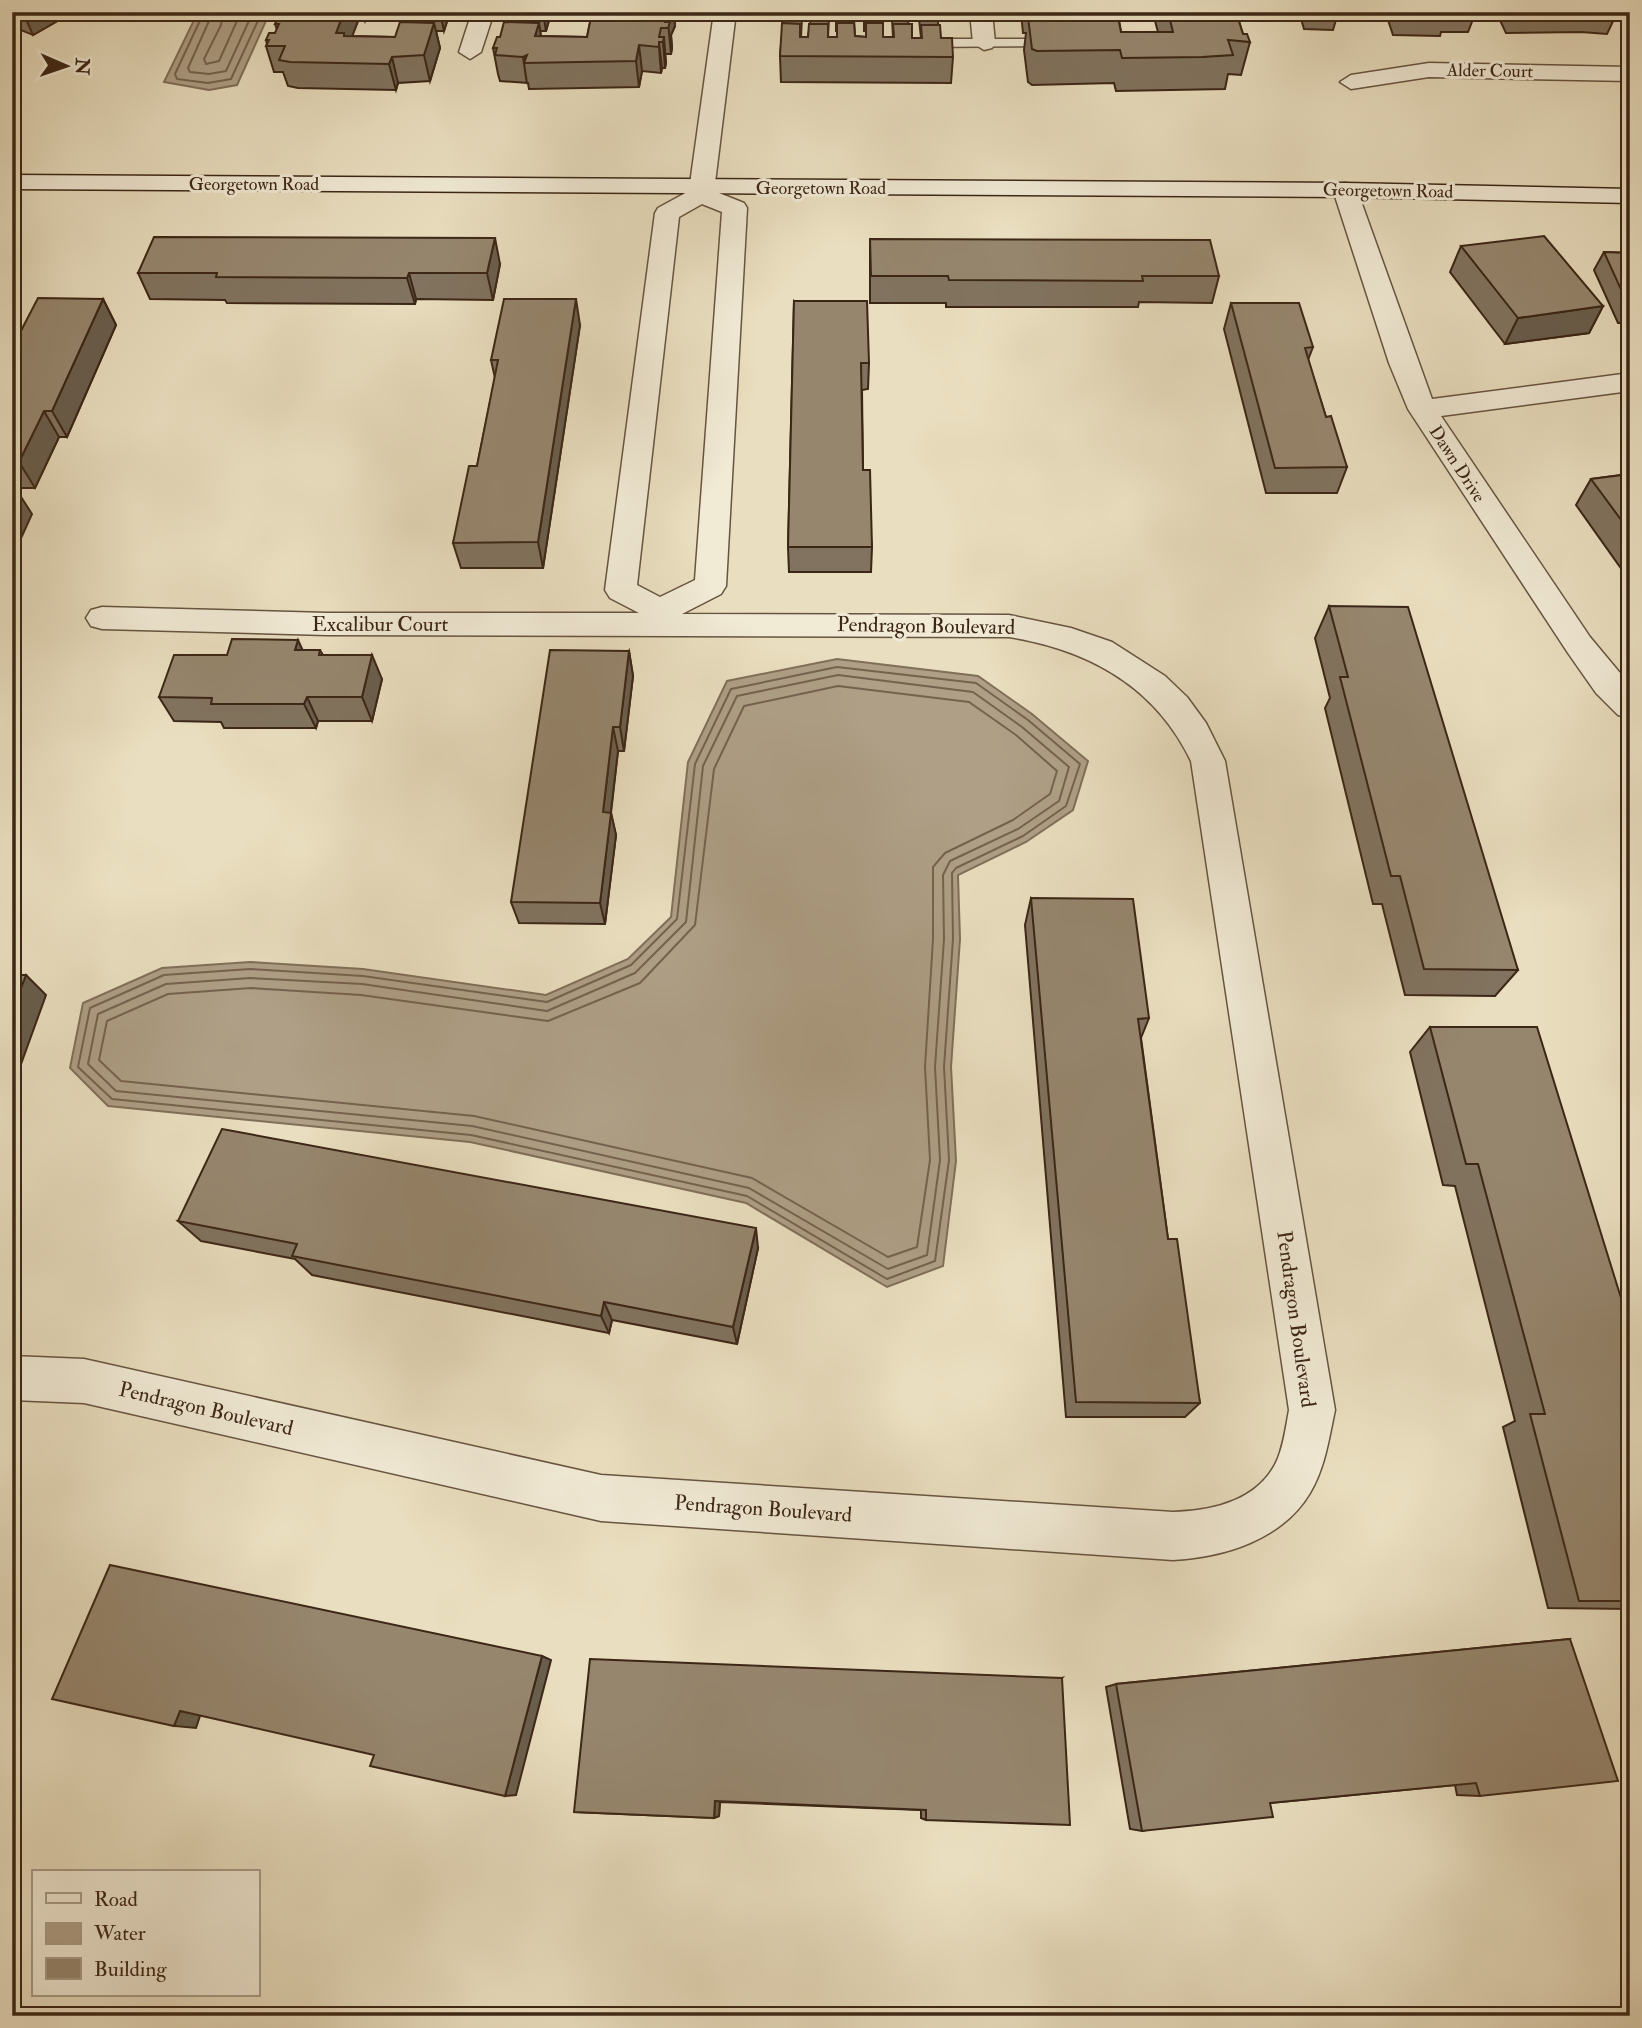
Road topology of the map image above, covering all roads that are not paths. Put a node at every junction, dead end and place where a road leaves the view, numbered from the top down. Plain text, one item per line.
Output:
1 (483, 12) edge
2 (725, 12) edge
3 (981, 12) edge
4 (906, 43) edge
5 (1069, 43) edge
6 (984, 44) junction
7 (470, 52) dead end
8 (1630, 74) edge
9 (1351, 82) dead end
10 (12, 182) edge
11 (1345, 190) junction
12 (701, 191) junction
13 (1630, 196) edge
14 (1630, 382) edge
15 (1422, 409) junction
16 (102, 618) dead end
17 (659, 618) junction
18 (1626, 699) edge
19 (12, 1378) edge

1 - 7 street
2 - 12 street
3 - 6 street
4 - 6 lane
5 - 6 lane
8 - 9 street, Alder Court
10 - 12 street, Georgetown Road
11 - 12 street, Georgetown Road
11 - 13 street, Georgetown Road
11 - 15 street, Dawn Drive
12 - 17 street, Pendragon Boulevard
12 - 17 street
14 - 15 street
15 - 18 street, Dawn Drive
16 - 17 street, Excalibur Court
17 - 19 street, Pendragon Boulevard

